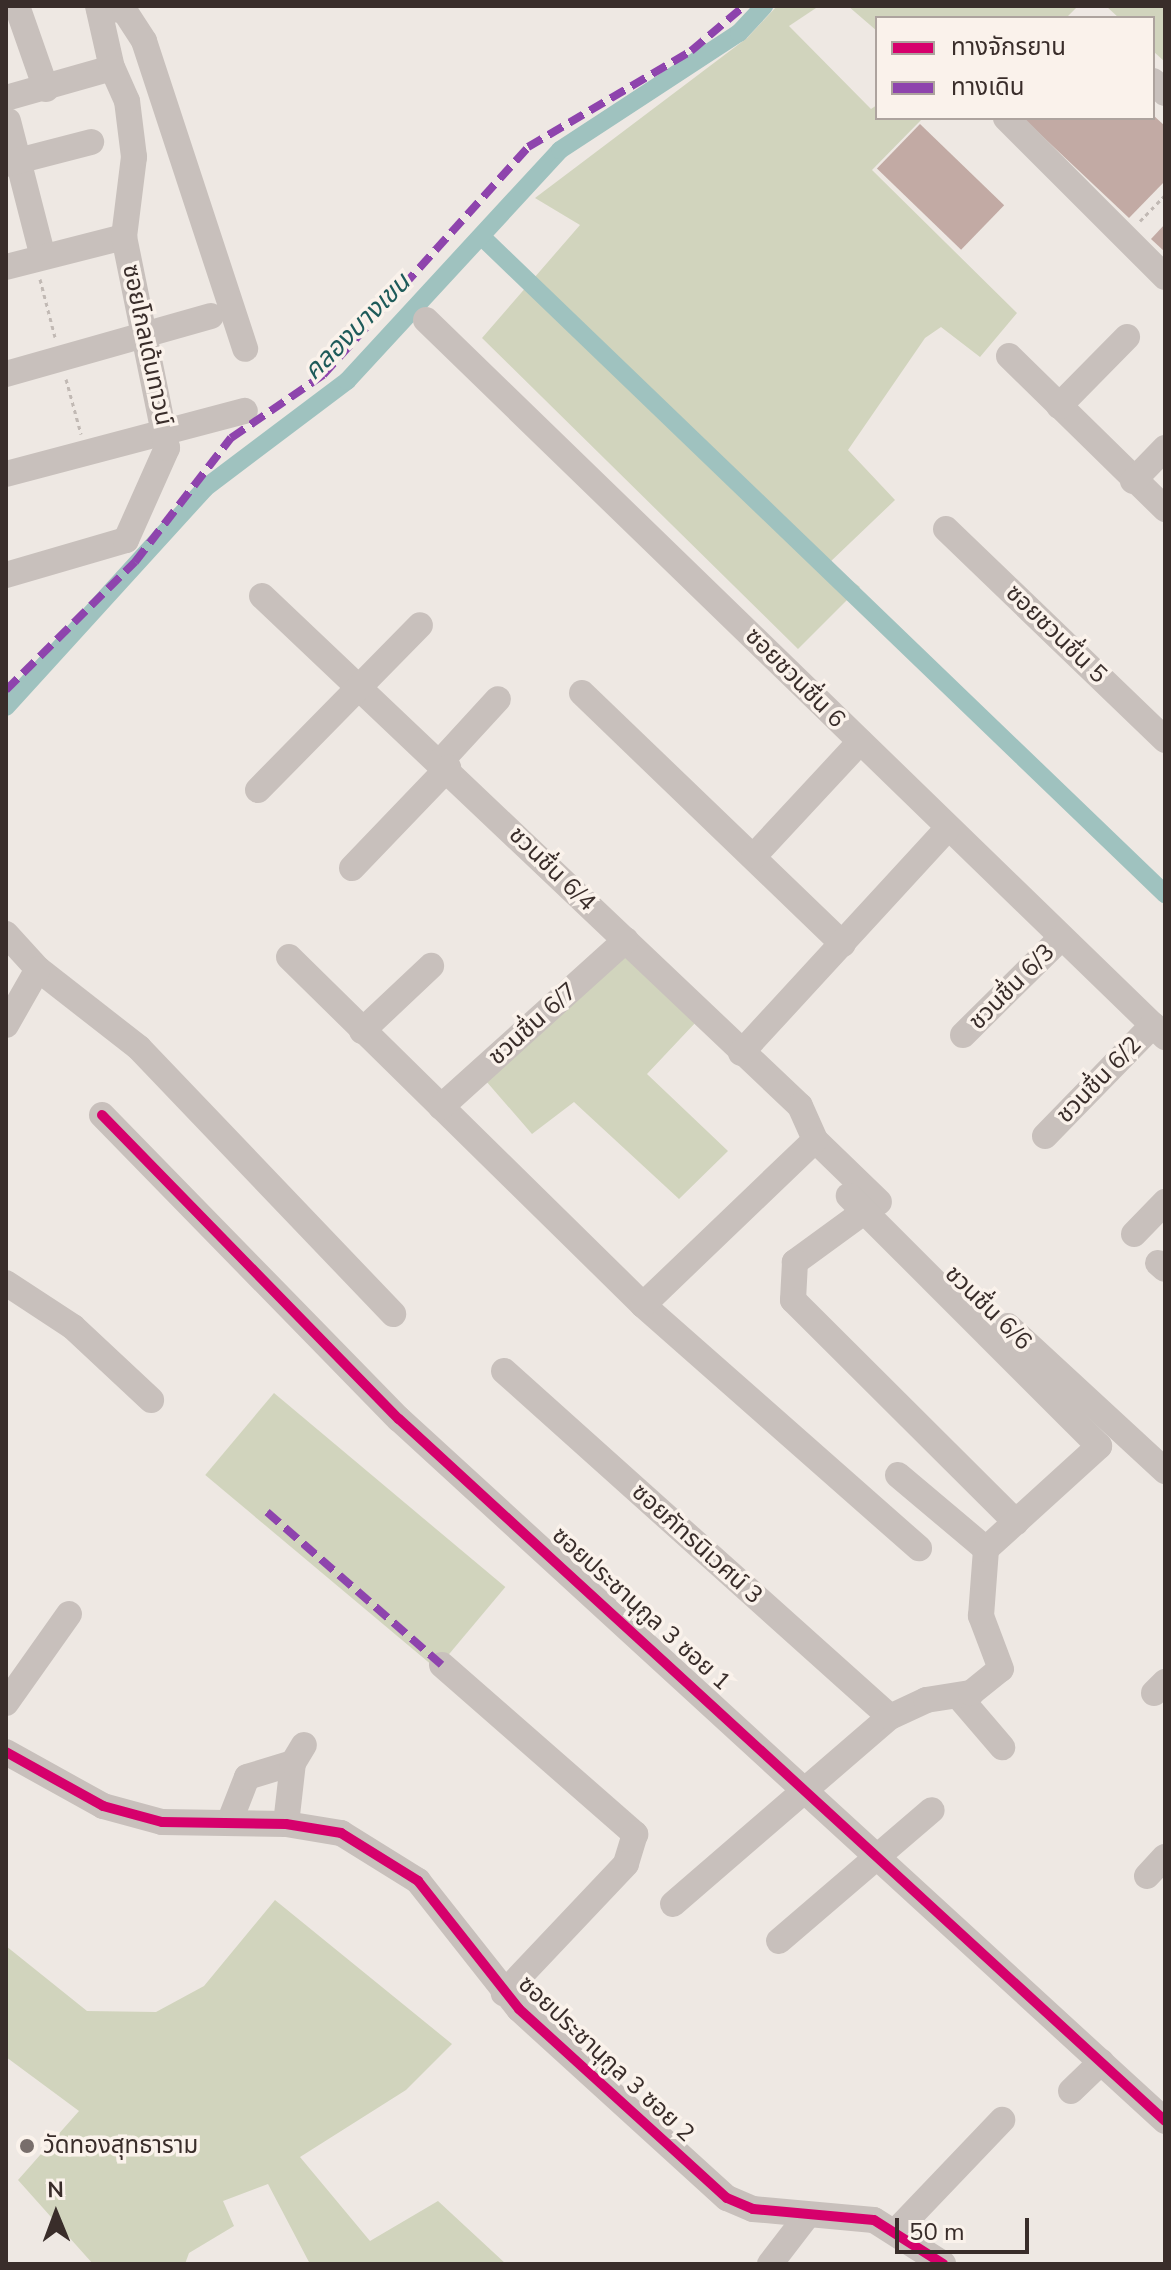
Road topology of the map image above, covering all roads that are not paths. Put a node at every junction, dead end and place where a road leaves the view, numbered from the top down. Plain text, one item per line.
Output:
1 (17, 6) edge
2 (98, 8) edge
3 (112, 68) junction
4 (46, 89) junction
5 (7, 109) edge
6 (1008, 120) edge
7 (91, 142) dead end
8 (12, 162) edge
9 (124, 237) junction
10 (43, 257) junction
11 (6, 267) edge
12 (1165, 277) edge
13 (211, 316) dead end
14 (426, 320) dead end
15 (1127, 337) dead end
16 (147, 338) junction
17 (245, 349) dead end
18 (1009, 356) dead end
19 (6, 374) edge
20 (1059, 406) junction
21 (245, 411) dead end
22 (167, 437) junction
23 (1165, 448) edge
24 (6, 474) edge
25 (1133, 481) junction
26 (1165, 509) edge
27 (946, 529) dead end
28 (6, 575) edge
29 (262, 596) dead end
30 (420, 625) dead end
31 (359, 688) junction
32 (582, 693) dead end
33 (498, 699) dead end
34 (1165, 740) edge
35 (860, 742) junction
36 (445, 764) junction
37 (258, 790) dead end
38 (946, 830) junction
39 (754, 856) junction
40 (352, 868) dead end
41 (6, 934) edge
42 (1061, 938) junction
43 (626, 940) junction
44 (843, 944) junction
45 (289, 957) dead end
46 (431, 966) dead end
47 (38, 969) junction
48 (6, 1025) edge
49 (362, 1031) junction
50 (1159, 1031) edge
51 (963, 1035) dead end
52 (741, 1053) junction
53 (441, 1107) junction
54 (102, 1115) dead end
55 (1045, 1136) dead end
56 (815, 1140) junction
57 (1165, 1202) edge
58 (1134, 1234) dead end
59 (6, 1283) edge
60 (643, 1305) junction
61 (393, 1314) dead end
62 (504, 1371) dead end
63 (151, 1400) dead end
64 (1165, 1471) edge
65 (898, 1475) dead end
66 (1016, 1522) junction
67 (919, 1548) dead end
68 (986, 1549) junction
69 (69, 1614) dead end
70 (442, 1665) dead end
71 (960, 1698) junction
72 (6, 1703) edge
73 (890, 1717) junction
74 (1002, 1747) dead end
75 (6, 1752) edge
76 (805, 1784) junction
77 (932, 1810) dead end
78 (229, 1823) junction
79 (286, 1824) junction
80 (882, 1853) junction
81 (673, 1904) dead end
82 (779, 1941) dead end
83 (504, 1993) junction
84 (1101, 2062) junction
85 (1071, 2091) dead end
86 (1002, 2120) dead end
87 (1165, 2121) edge
88 (807, 2216) junction
89 (898, 2229) junction
90 (770, 2264) edge
91 (943, 2264) edge

1 - 4 street
2 - 3 street, ซอยโกลเด้นทาวน์
2 - 17 street
3 - 4 street
3 - 9 street, ซอยโกลเด้นทาวน์
4 - 5 street
5 - 8 street
6 - 12 street
7 - 8 street
8 - 10 street
9 - 10 street
9 - 16 street, ซอยโกลเด้นทาวน์
10 - 11 street
13 - 16 street
14 - 35 street, ซอยชวนชื่น 6
15 - 20 street
16 - 19 street
16 - 22 street, ซอยโกลเด้นทาวน์
18 - 20 street
20 - 25 street
21 - 22 street
22 - 24 street
22 - 28 street, ซอยโกลเด้นทาวน์
23 - 25 street
25 - 26 street
27 - 34 street, ซอยชวนชื่น 5
29 - 31 street, ชวนชื่น 6/4
30 - 31 street
31 - 36 street, ชวนชื่น 6/4
31 - 37 street
32 - 39 street
33 - 36 street
35 - 38 street, ซอยชวนชื่น 6
35 - 39 street
36 - 40 street
36 - 43 street, ชวนชื่น 6/4
38 - 42 street, ซอยชวนชื่น 6
38 - 44 street
39 - 44 street
41 - 47 street
42 - 50 street, ซอยชวนชื่น 6
42 - 51 street, ชวนชื่น 6/3
43 - 52 street, ชวนชื่น 6/4
43 - 53 street, ชวนชื่น 6/7
44 - 52 street
45 - 49 street
46 - 49 street
47 - 48 street
47 - 61 street
49 - 53 street
50 - 55 street, ชวนชื่น 6/2
52 - 56 street, ชวนชื่น 6/4
53 - 60 street
54 - 76 street, ซอยประชานุกูล 3 ซอย 1
56 - 60 street
56 - 64 street, ชวนชื่น 6/6
57 - 58 street
59 - 63 street
60 - 67 street
62 - 73 street, ซอยภัทรนิเวศน์ 3
65 - 68 street
66 - 66 street
66 - 68 street
68 - 71 street
69 - 72 street
70 - 83 street
71 - 73 street
71 - 74 street
73 - 76 street
75 - 78 street, ซอยประชานุกูล 3 ซอย 2
76 - 80 street, ซอยประชานุกูล 3 ซอย 1
76 - 81 street
77 - 80 street
78 - 79 street, ซอยประชานุกูล 3 ซอย 2
78 - 79 street
79 - 83 street, ซอยประชานุกูล 3 ซอย 2
80 - 82 street
80 - 84 street, ซอยประชานุกูล 3 ซอย 1
83 - 88 street, ซอยประชานุกูล 3 ซอย 2
84 - 85 street
84 - 87 street, ซอยประชานุกูล 3 ซอย 1
86 - 89 street
88 - 89 street, ซอยประชานุกูล 3 ซอย 2
88 - 90 street
89 - 91 street, ซอยประชานุกูล 3 ซอย 2

